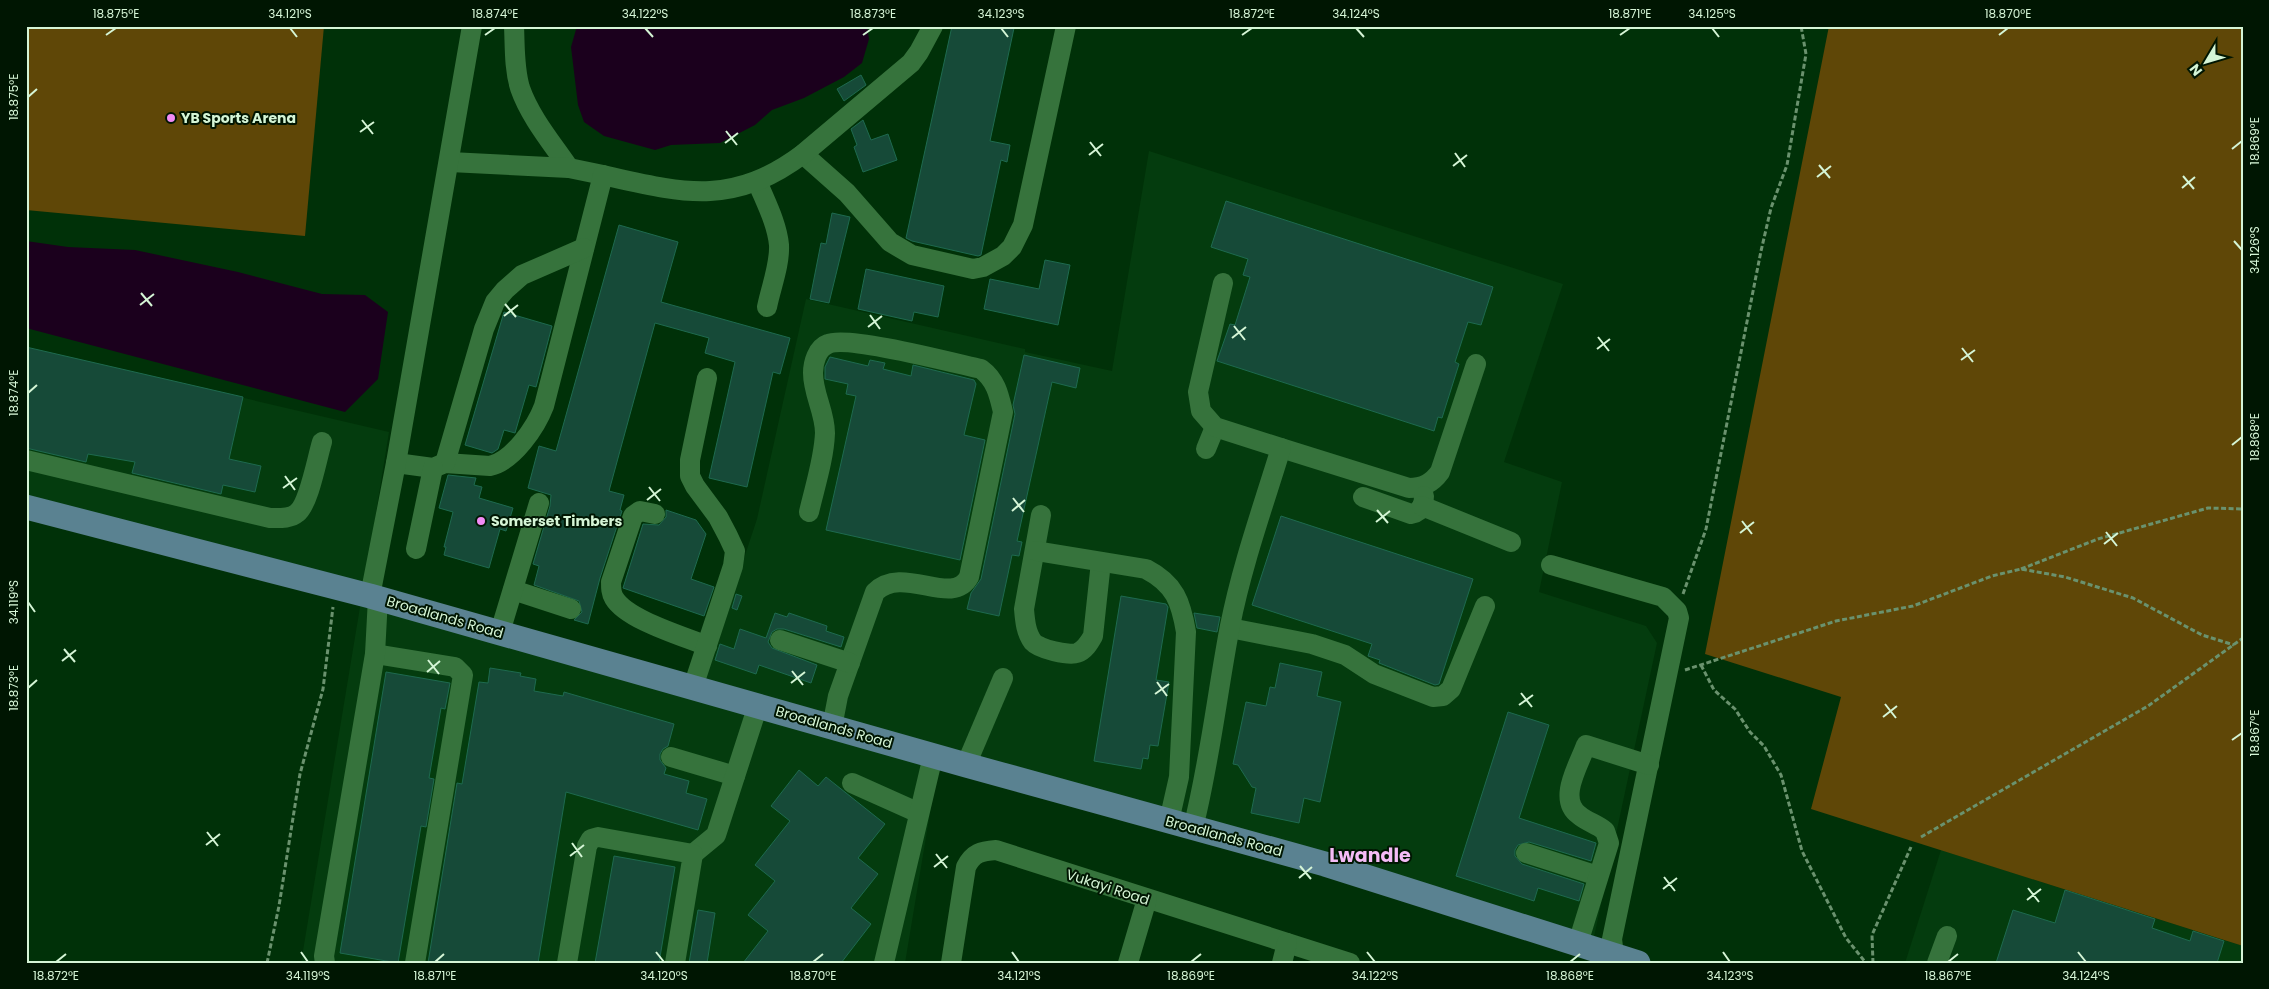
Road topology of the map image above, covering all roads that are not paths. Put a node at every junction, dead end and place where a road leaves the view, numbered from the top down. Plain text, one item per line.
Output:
1 (472, 26) edge
2 (514, 26) edge
3 (933, 26) edge
4 (1066, 26) edge
5 (803, 154) junction
6 (450, 162) junction
7 (569, 168) junction
8 (603, 175) junction
9 (757, 181) junction
10 (584, 248) junction
11 (1223, 283) dead end
12 (766, 306) dead end
13 (1476, 364) dead end
14 (707, 378) dead end
15 (1215, 427) junction
16 (322, 442) dead end
17 (1281, 448) junction
18 (1206, 449) dead end
19 (26, 460) edge
20 (396, 463) junction
21 (439, 465) junction
22 (1424, 486) junction
23 (1363, 497) dead end
24 (539, 503) dead end
25 (1422, 506) junction
26 (26, 507) edge
27 (809, 512) dead end
28 (655, 514) dead end
29 (1041, 515) dead end
30 (1511, 542) dead end
31 (416, 550) dead end
32 (1036, 551) junction
33 (1100, 562) junction
34 (1551, 566) dead end
35 (513, 590) junction
36 (374, 597) junction
37 (1485, 606) dead end
38 (571, 609) dead end
39 (1230, 628) junction
40 (500, 632) junction
41 (780, 640) dead end
42 (707, 646) junction
43 (375, 654) junction
44 (850, 662) junction
45 (1003, 678) dead end
46 (693, 687) junction
47 (758, 705) junction
48 (832, 727) junction
49 (933, 756) junction
50 (671, 757) dead end
51 (966, 765) junction
52 (1649, 765) junction
53 (735, 776) junction
54 (852, 783) dead end
55 (919, 813) junction
56 (1181, 825) junction
57 (1526, 853) dead end
58 (693, 854) junction
59 (1598, 876) junction
60 (1147, 899) junction
61 (1947, 936) dead end
62 (1288, 943) junction
63 (1578, 943) junction
64 (1614, 959) edge
65 (325, 963) edge
66 (415, 963) edge
67 (567, 963) edge
68 (675, 963) edge
69 (884, 963) edge
70 (951, 963) edge
71 (1128, 963) edge
72 (1282, 963) edge
73 (1350, 963) edge
74 (1638, 963) edge
75 (1937, 963) edge

1 - 6 street
2 - 7 street
3 - 5 street
4 - 5 street
5 - 9 street
6 - 7 street
6 - 20 street
7 - 8 street
8 - 9 street
8 - 10 street
9 - 12 street
10 - 21 street
10 - 21 street
11 - 15 street
13 - 22 street
14 - 42 street
15 - 17 street
15 - 18 street
16 - 19 street
17 - 22 street
17 - 39 street
20 - 21 street
20 - 36 street
21 - 31 street
22 - 25 street
23 - 25 street
24 - 35 street
25 - 30 street
26 - 36 main road, Broadlands Road
27 - 44 street
28 - 42 street
29 - 32 street
32 - 33 street
32 - 33 street
33 - 56 street
34 - 52 street
35 - 38 street
35 - 40 street
36 - 40 main road, Broadlands Road
36 - 43 street
37 - 39 street
39 - 56 street
40 - 46 main road, Broadlands Road
41 - 44 street
42 - 46 street
43 - 65 street
43 - 66 street
44 - 48 street
45 - 51 street
46 - 47 main road, Broadlands Road
47 - 48 main road, Broadlands Road
47 - 53 street
48 - 49 main road, Broadlands Road
49 - 51 main road, Broadlands Road
49 - 55 street
50 - 53 street
51 - 56 main road, Broadlands Road
52 - 59 street
52 - 64 street
53 - 58 street
54 - 55 street
55 - 69 street
56 - 63 main road, Broadlands Road
57 - 59 street
58 - 67 street
58 - 68 street
59 - 63 street
60 - 62 street, Vukayi Road
60 - 70 street, Vukayi Road
60 - 71 street
61 - 75 street
62 - 72 street
62 - 73 street, Vukayi Road
63 - 64 main road, Broadlands Road
64 - 74 main road, Broadlands Road

